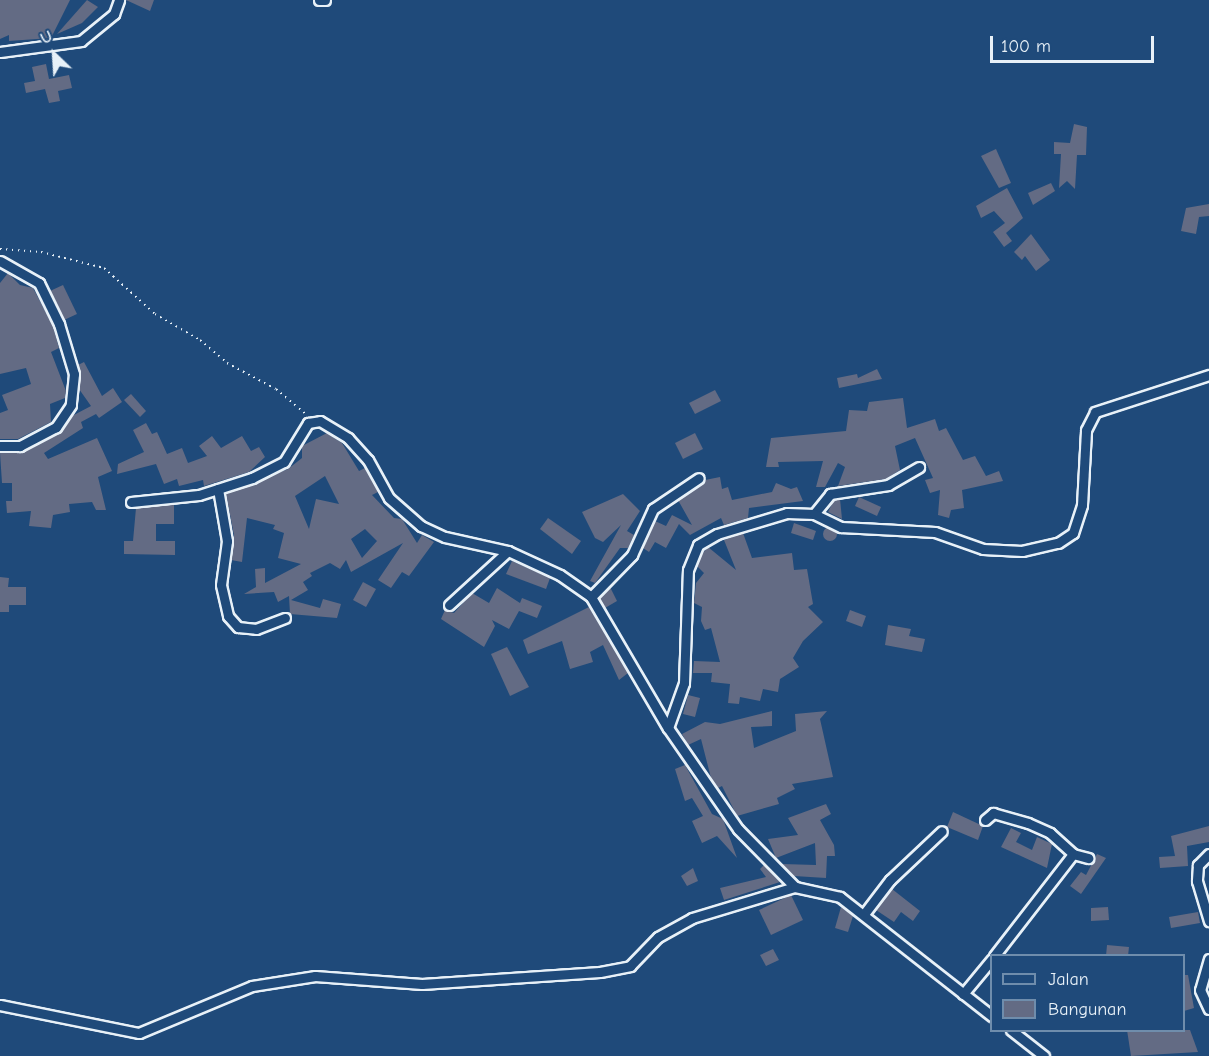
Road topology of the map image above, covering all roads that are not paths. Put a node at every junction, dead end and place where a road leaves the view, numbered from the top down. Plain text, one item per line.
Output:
1 (119, 0) edge
2 (319, 0) edge
3 (325, 0) edge
4 (0, 52) edge
5 (0, 261) edge
6 (1209, 375) edge
7 (0, 446) edge
8 (919, 467) dead end
9 (699, 478) dead end
10 (218, 489) junction
11 (130, 502) dead end
12 (814, 514) junction
13 (508, 550) junction
14 (591, 597) junction
15 (449, 605) dead end
16 (285, 618) dead end
17 (668, 728) junction
18 (986, 820) dead end
19 (942, 831) dead end
20 (1073, 854) junction
21 (1209, 854) edge
22 (1088, 858) dead end
23 (795, 887) junction
24 (864, 914) junction
25 (1209, 921) edge
26 (996, 954) edge
27 (1209, 959) edge
28 (990, 961) edge
29 (963, 994) junction
30 (0, 1005) edge
31 (1209, 1009) edge
32 (990, 1014) edge
33 (1014, 1032) edge
34 (1044, 1056) edge

1 - 4 street
2 - 3 street
5 - 7 street
6 - 12 street
8 - 12 street
9 - 14 street
10 - 11 street
10 - 13 street
10 - 16 street
12 - 17 street
13 - 14 street
13 - 15 street
14 - 17 street
17 - 23 street
18 - 20 street
19 - 24 street
20 - 22 street
20 - 26 street
21 - 25 street
23 - 24 street
23 - 30 street
24 - 29 street
27 - 31 street
28 - 29 street
29 - 32 street
33 - 34 street

